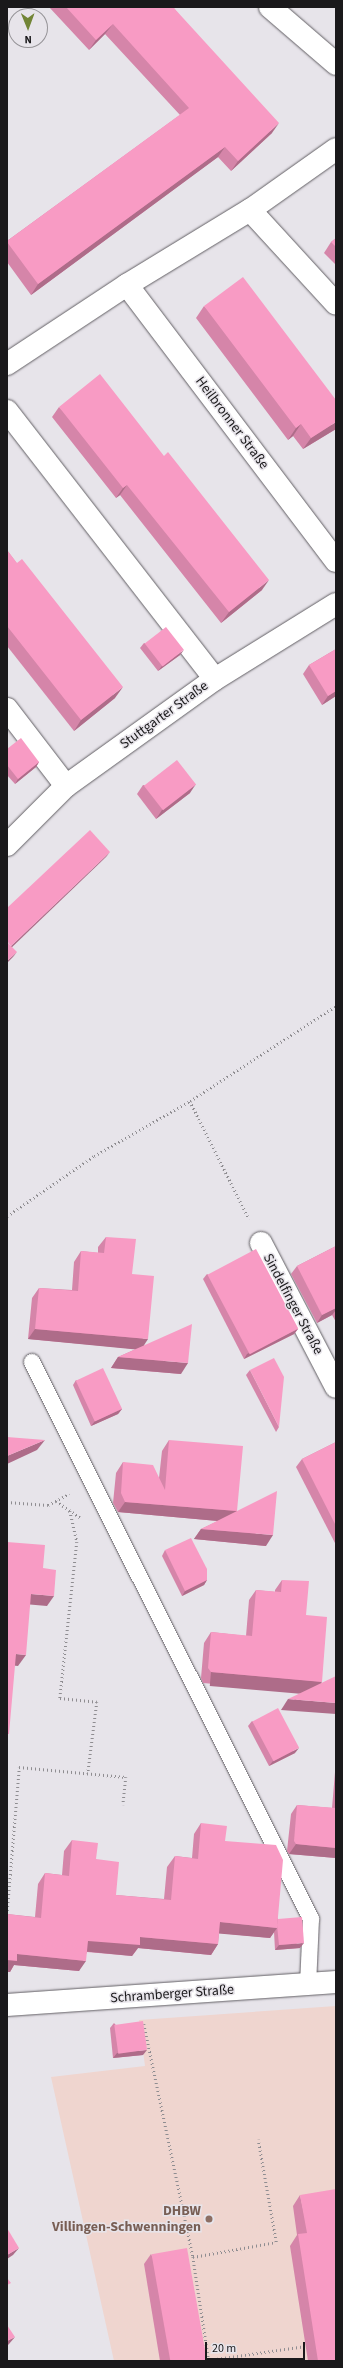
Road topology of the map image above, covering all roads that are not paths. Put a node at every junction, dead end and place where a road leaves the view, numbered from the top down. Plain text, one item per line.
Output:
1 (270, 7) edge
2 (334, 59) edge
3 (336, 149) edge
4 (250, 210) junction
5 (127, 285) junction
6 (336, 304) edge
7 (7, 364) edge
8 (7, 411) edge
9 (336, 561) edge
10 (336, 604) edge
11 (215, 679) junction
12 (7, 709) edge
13 (66, 786) junction
14 (7, 845) edge
15 (261, 1243) road end
16 (32, 1362) dead end
17 (336, 1387) edge
18 (336, 1982) edge
19 (308, 1984) junction
20 (7, 2005) edge

1 - 2 street
3 - 4 street
4 - 5 street
4 - 6 street
5 - 7 street
5 - 9 street, Heilbronner Straße
8 - 11 street
10 - 11 street, Stuttgarter Straße
11 - 13 street, Stuttgarter Straße
12 - 13 street
13 - 14 street, Stuttgarter Straße
15 - 17 street, Sindelfinger Straße
16 - 19 lane
18 - 19 street, Schramberger Straße
19 - 20 street, Schramberger Straße

